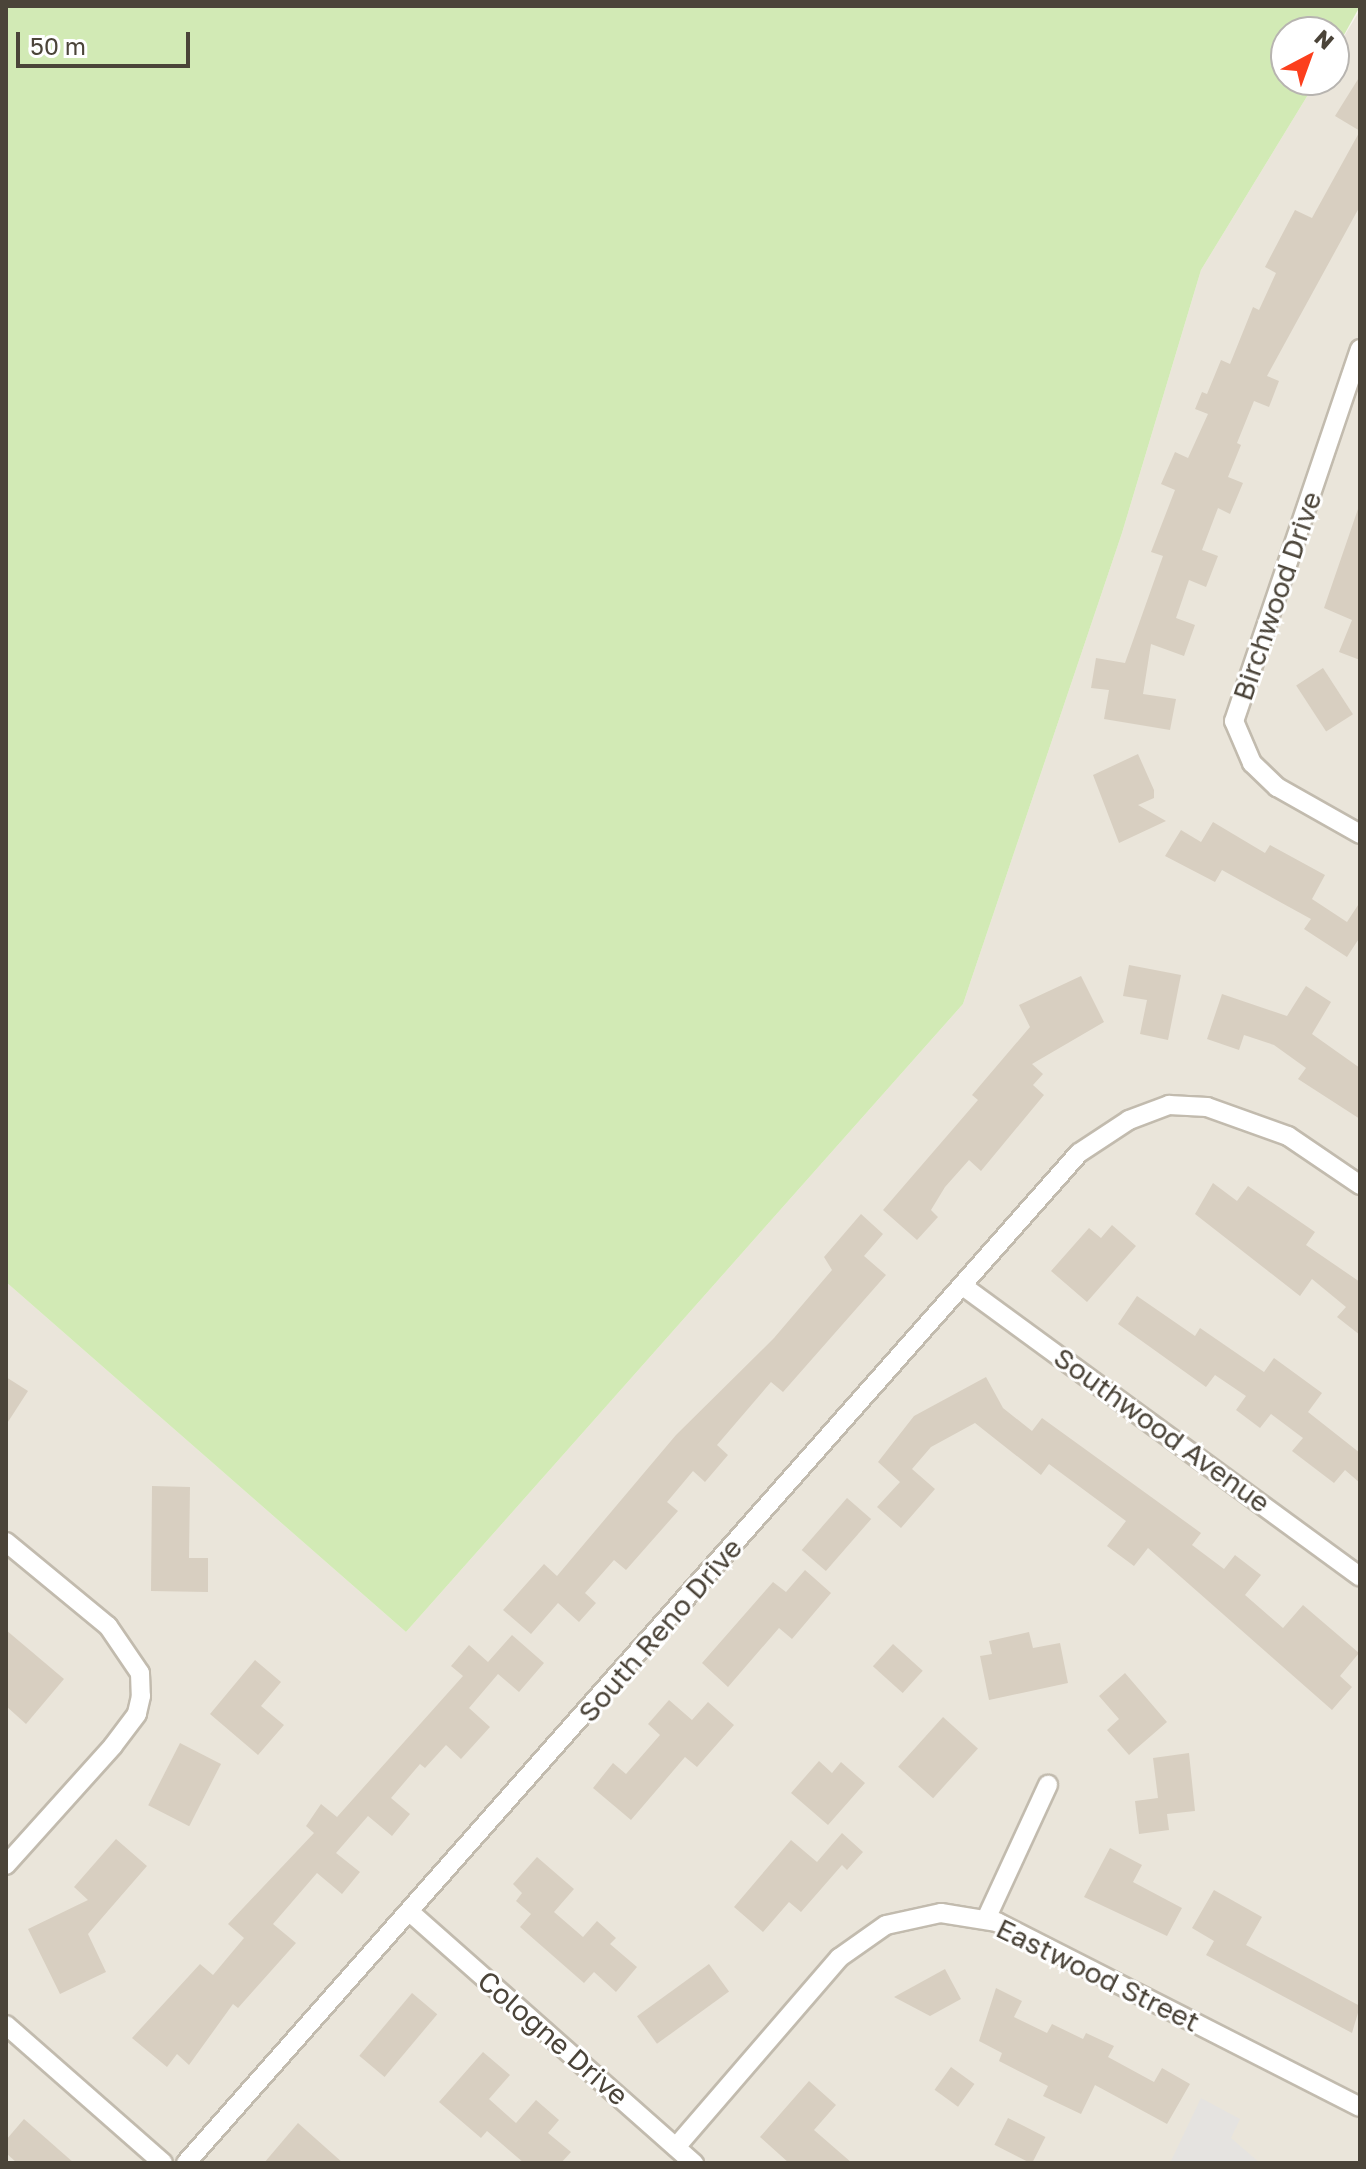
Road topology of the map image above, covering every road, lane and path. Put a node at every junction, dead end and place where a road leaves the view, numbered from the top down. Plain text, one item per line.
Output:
1 (1360, 349) edge
2 (1360, 834) edge
3 (1360, 1185) edge
4 (963, 1286) junction
5 (6, 1542) edge
6 (1360, 1577) edge
7 (1048, 1785) dead end
8 (6, 1865) edge
9 (411, 1913) junction
10 (986, 1919) junction
11 (6, 2025) edge
12 (1360, 2107) edge
13 (676, 2147) junction
14 (163, 2163) edge
15 (186, 2163) edge
16 (694, 2163) edge

1 - 2 street, Birchwood Drive
3 - 4 street, South Reno Drive
4 - 6 street, Southwood Avenue
4 - 9 street, South Reno Drive
5 - 8 street
7 - 10 street
9 - 13 street, Cologne Drive
9 - 15 street, South Reno Drive
10 - 12 street, Eastwood Street
10 - 13 street, Eastwood Street
11 - 14 street
13 - 16 street, Cologne Drive

